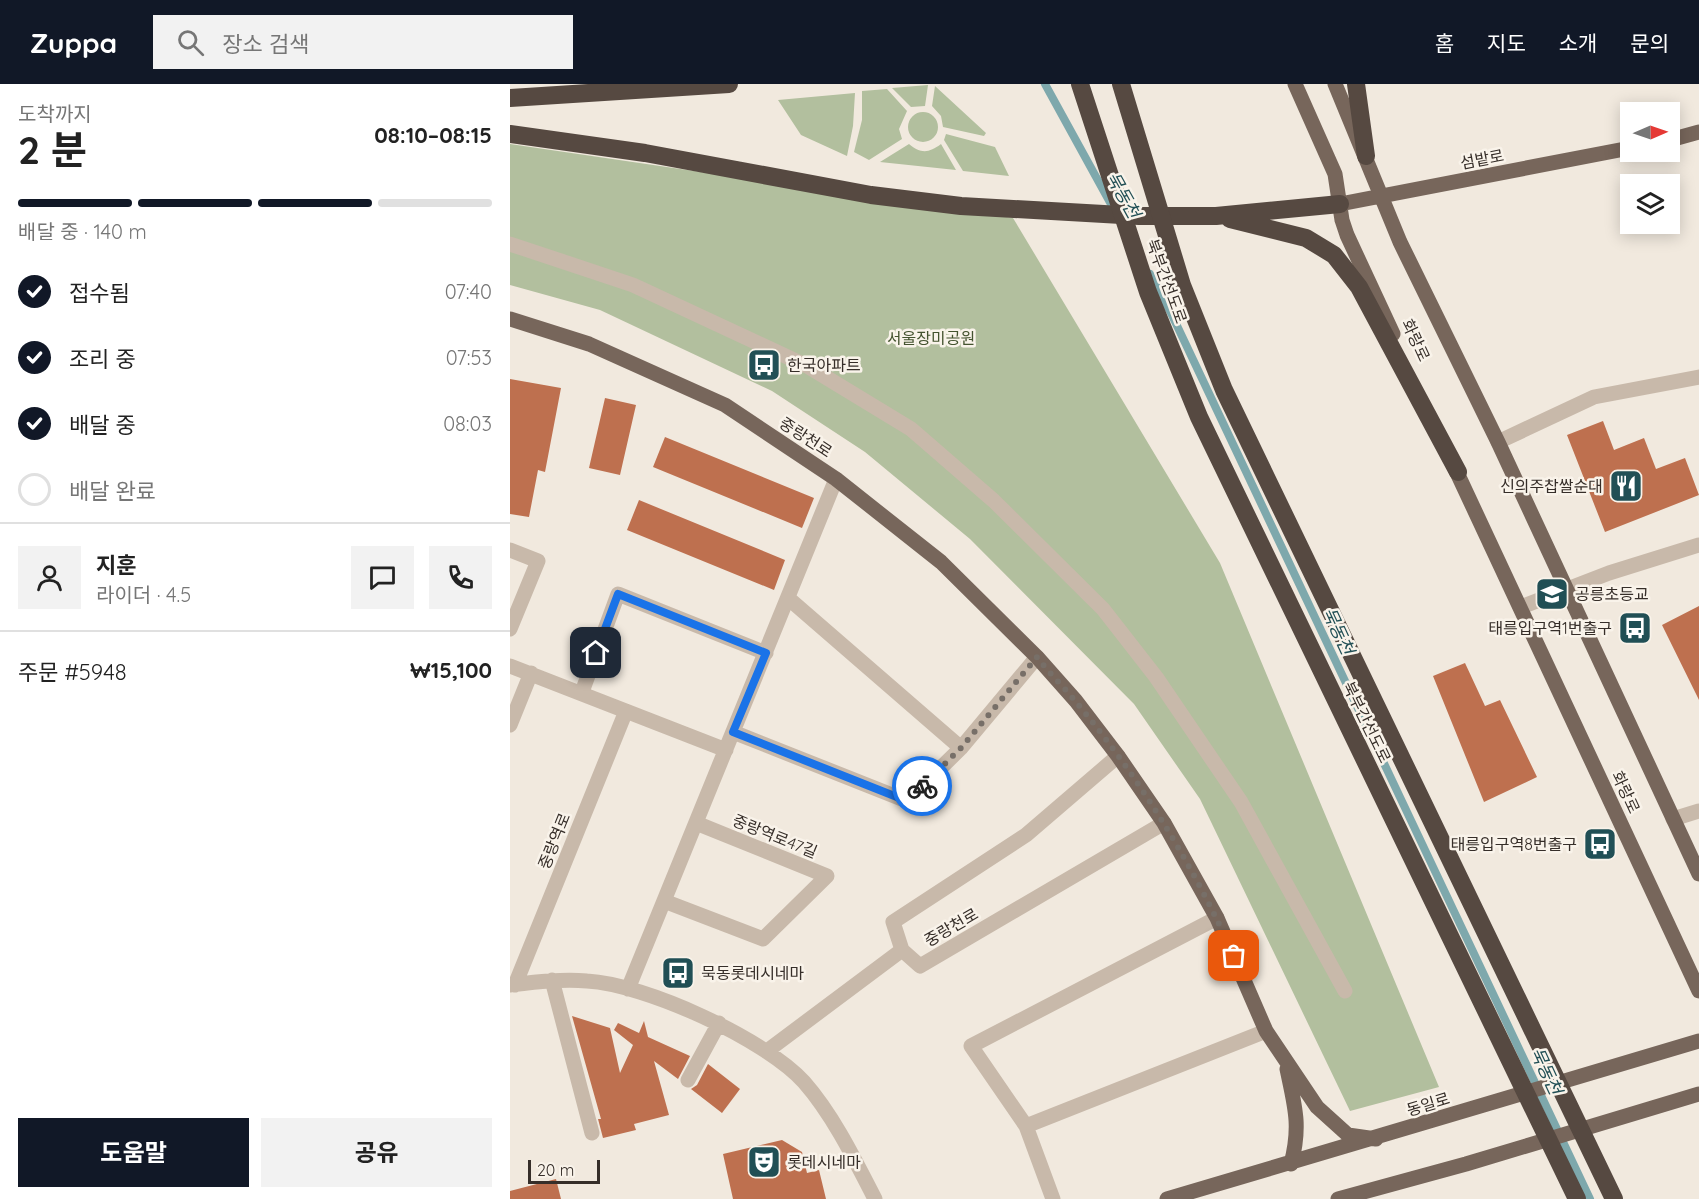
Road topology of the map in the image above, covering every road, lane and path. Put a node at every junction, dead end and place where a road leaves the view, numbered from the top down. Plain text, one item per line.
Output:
1 (729, 84) edge
2 (1080, 84) edge
3 (1122, 84) edge
4 (1294, 84) edge
5 (1335, 84) edge
6 (1356, 84) edge
7 (510, 98) edge
8 (1699, 132) edge
9 (510, 134) edge
10 (1680, 137) edge
11 (1620, 150) edge
12 (1366, 156) junction
13 (1382, 197) junction
14 (1340, 204) junction
15 (1216, 216) junction
16 (510, 244) edge
17 (510, 318) edge
18 (1699, 377) edge
19 (1498, 442) junction
20 (1458, 472) junction
21 (836, 479) junction
22 (1699, 545) edge
23 (510, 550) edge
24 (1566, 589) junction
25 (788, 597) junction
26 (1521, 607) junction
27 (510, 628) edge
28 (766, 653) junction
29 (1037, 657) junction
30 (510, 666) edge
31 (531, 673) junction
32 (582, 692) junction
33 (626, 711) junction
34 (510, 725) edge
35 (733, 732) junction
36 (961, 748) junction
37 (726, 750) junction
38 (1118, 756) junction
39 (1699, 811) edge
40 (1673, 819) junction
41 (696, 823) junction
42 (1164, 823) junction
43 (1699, 874) edge
44 (664, 901) junction
45 (1217, 918) junction
46 (902, 950) junction
47 (552, 980) junction
48 (513, 985) edge
49 (628, 989) junction
50 (1345, 991) dead end
51 (1699, 992) edge
52 (719, 1023) junction
53 (1266, 1031) junction
54 (1699, 1041) edge
55 (767, 1051) junction
56 (1285, 1060) junction
57 (688, 1080) dead end
58 (1699, 1094) edge
59 (1026, 1126) junction
60 (592, 1133) dead end
61 (1376, 1139) junction
62 (1291, 1164) junction
63 (1366, 1195) edge
64 (875, 1199) edge
65 (1053, 1199) edge
66 (1167, 1199) edge
67 (1338, 1199) edge
68 (1577, 1199) edge
69 (1614, 1199) edge

1 - 7 highway
2 - 68 highway, 북부간선도로, bridge
3 - 69 highway, 북부간선도로, bridge
4 - 14 main road, 화랑로
5 - 12 main road, 화랑로
6 - 12 highway
8 - 10 main road
9 - 15 highway, bridge
11 - 13 main road, 섬밭로
12 - 13 main road, 화랑로
13 - 14 main road, 섬밭로
13 - 19 main road, 화랑로
14 - 15 highway
14 - 20 main road, 화랑로
15 - 20 highway
16 - 50 street
17 - 21 main road, 중랑천로
18 - 19 street
19 - 24 main road, 화랑로
20 - 26 main road, 화랑로
21 - 25 street
21 - 29 main road, 중랑천로
22 - 24 street
23 - 27 street
24 - 26 street
24 - 40 main road, 화랑로
25 - 28 street
25 - 36 street
26 - 51 main road, 화랑로
28 - 32 street
28 - 35 street
29 - 36 street
29 - 38 main road, 중랑천로
30 - 31 street
31 - 32 street
31 - 34 street
32 - 33 street
33 - 37 street
33 - 48 street, 중랑역로
35 - 36 street
35 - 37 street
37 - 41 street
38 - 42 main road, 중랑천로
38 - 46 street, 중랑천로
39 - 40 street
40 - 43 main road, 화랑로
41 - 44 street
41 - 44 street, 중랑역로47길
42 - 45 main road, 중랑천로
42 - 46 street, 중랑천로
44 - 49 street
45 - 53 main road, 중랑천로
45 - 59 street
46 - 55 street
47 - 48 street, 중랑역로
47 - 49 street, 중랑역로
47 - 60 street
49 - 52 street, 중랑역로
52 - 55 street, 중랑역로
52 - 57 street
53 - 56 main road, 중랑천로
53 - 59 street
54 - 61 main road, 동일로, bridge
55 - 64 street, 중랑역로
56 - 61 main road, 중랑천로
56 - 62 main road
58 - 63 main road, bridge
59 - 65 street
61 - 62 main road, 동일로
62 - 66 main road, 동일로
63 - 67 main road

